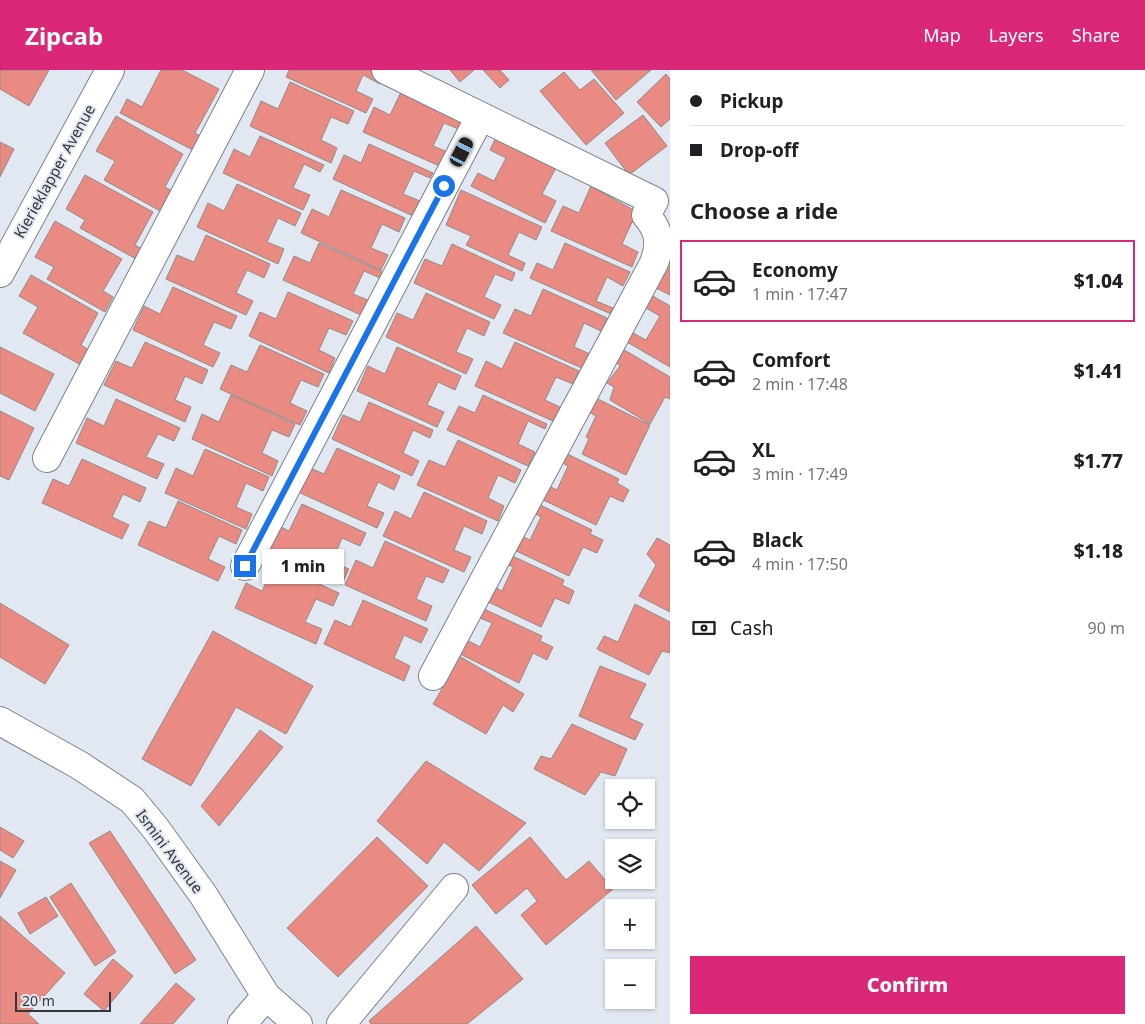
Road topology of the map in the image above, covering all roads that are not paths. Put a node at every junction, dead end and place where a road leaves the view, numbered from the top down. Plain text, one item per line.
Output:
1 (110, 70) edge
2 (250, 70) edge
3 (386, 70) edge
4 (480, 117) junction
5 (6, 243) edge
6 (0, 273) edge
7 (47, 458) dead end
8 (245, 566) dead end
9 (433, 676) dead end
10 (0, 721) edge
11 (454, 888) dead end
12 (266, 996) junction
13 (242, 1024) edge
14 (298, 1024) edge
15 (341, 1024) edge

1 - 5 street, Kierieklapper Avenue
2 - 7 street
3 - 4 street
4 - 8 street
4 - 9 street
5 - 6 street, Kierieklapper Avenue
10 - 12 street, Ismini Avenue
11 - 15 street
12 - 13 street
12 - 14 street, Ismini Avenue

